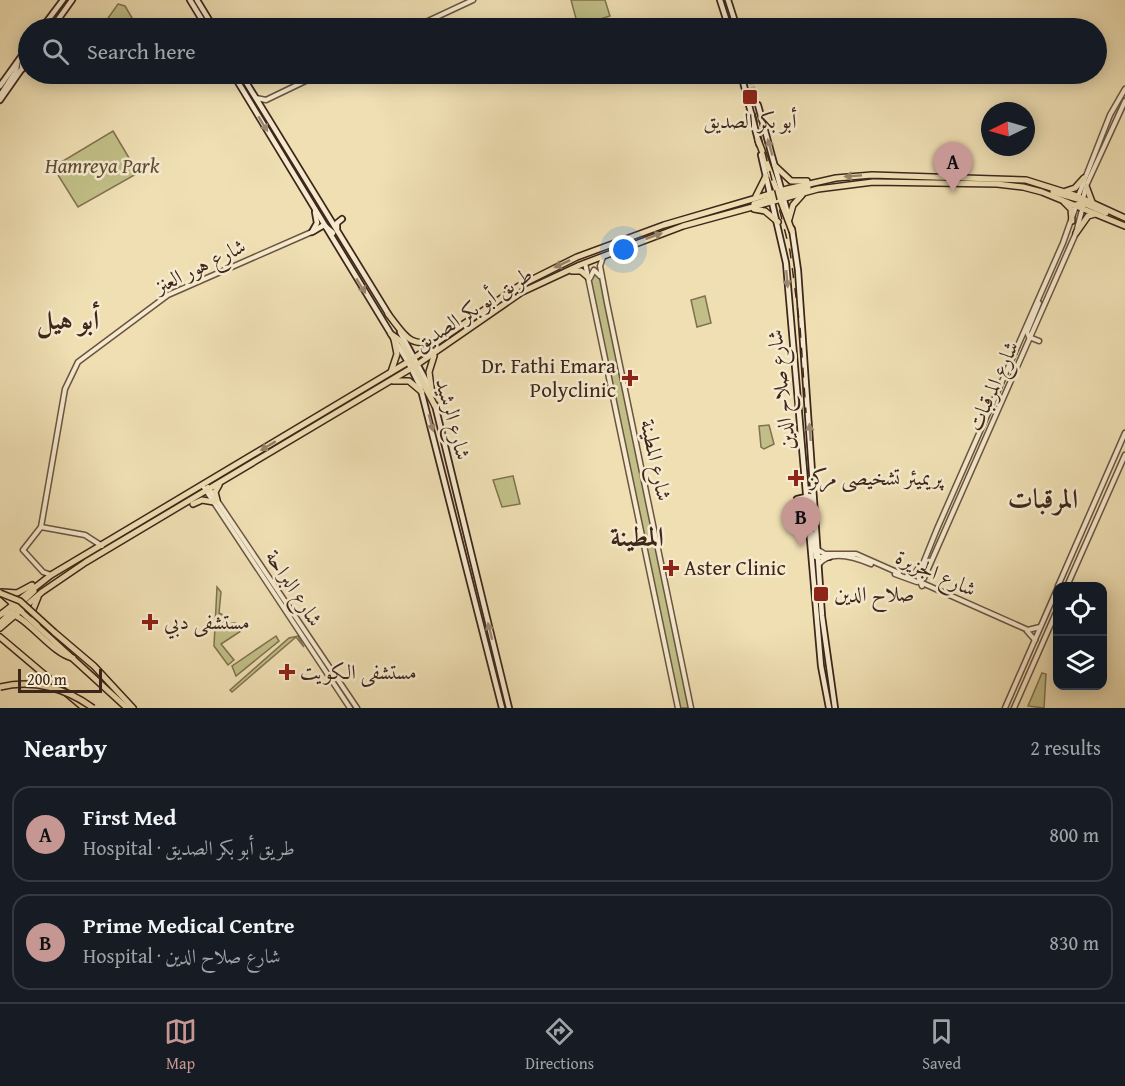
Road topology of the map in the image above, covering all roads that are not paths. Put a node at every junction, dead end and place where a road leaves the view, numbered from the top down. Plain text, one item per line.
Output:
1 (63, 0) edge
2 (72, 0) edge
3 (190, 0) edge
4 (197, 0) edge
5 (473, 0) edge
6 (720, 0) edge
7 (728, 0) edge
8 (50, 18) edge
9 (59, 18) edge
10 (201, 18) edge
11 (208, 18) edge
12 (434, 18) edge
13 (726, 18) edge
14 (734, 18) edge
15 (18, 68) edge
16 (18, 69) edge
17 (18, 70) edge
18 (239, 84) edge
19 (247, 84) edge
20 (299, 84) edge
21 (744, 84) edge
22 (0, 86) edge
23 (1125, 89) edge
24 (0, 98) edge
25 (256, 98) junction
26 (1125, 100) edge
27 (758, 105) tunnel mouth
28 (758, 140) junction
29 (1099, 142) junction
30 (775, 166) junction
31 (1094, 168) junction
32 (766, 176) junction
33 (1084, 178) junction
34 (822, 181) junction
35 (299, 183) junction
36 (1086, 186) junction
37 (1061, 190) junction
38 (1042, 192) junction
39 (804, 193) junction
40 (778, 196) junction
41 (753, 198) junction
42 (1061, 199) junction
43 (1080, 202) junction
44 (1093, 203) junction
45 (313, 207) junction
46 (746, 209) junction
47 (733, 212) junction
48 (702, 213) junction
49 (1097, 214) junction
50 (1125, 218) edge
51 (342, 219) dead end
52 (789, 219) junction
53 (1072, 221) junction
54 (778, 222) junction
55 (327, 225) junction
56 (683, 226) junction
57 (1125, 226) edge
58 (792, 231) junction
59 (312, 232) junction
60 (1076, 233) junction
61 (331, 236) junction
62 (343, 242) junction
63 (1063, 243) junction
64 (598, 248) junction
65 (606, 254) junction
66 (585, 263) junction
67 (1061, 267) junction
68 (562, 273) junction
69 (362, 274) junction
70 (588, 277) junction
71 (591, 289) junction
72 (1040, 293) junction
73 (607, 303) junction
74 (388, 314) junction
75 (393, 336) junction
76 (1030, 338) junction
77 (443, 339) junction
78 (1040, 341) dead end
79 (437, 352) junction
80 (414, 363) junction
81 (390, 374) junction
82 (386, 384) junction
83 (422, 392) junction
84 (432, 394) junction
85 (435, 406) junction
86 (1125, 433) edge
87 (436, 444) junction
88 (1125, 455) edge
89 (453, 483) junction
90 (219, 484) junction
91 (208, 489) junction
92 (808, 496) junction
93 (796, 499) dead end
94 (216, 501) junction
95 (180, 508) junction
96 (167, 515) junction
97 (810, 523) junction
98 (137, 525) junction
99 (41, 527) junction
100 (937, 529) junction
101 (1083, 530) junction
102 (817, 531) junction
103 (92, 542) junction
104 (117, 544) junction
105 (102, 546) junction
106 (818, 550) junction
107 (92, 552) junction
108 (1082, 553) junction
109 (829, 557) junction
110 (933, 557) junction
111 (819, 558) junction
112 (925, 558) junction
113 (931, 563) junction
114 (819, 564) junction
115 (51, 575) junction
116 (1063, 575) junction
117 (907, 576) junction
118 (1060, 582) edge
119 (1067, 582) edge
120 (1068, 582) edge
121 (40, 583) junction
122 (920, 584) junction
123 (931, 587) junction
124 (0, 592) edge
125 (42, 592) junction
126 (1053, 598) edge
127 (13, 610) junction
128 (0, 615) edge
129 (1053, 619) edge
130 (1, 624) edge
131 (1040, 627) junction
132 (0, 637) edge
133 (50, 639) junction
134 (1035, 640) junction
135 (0, 643) edge
136 (9, 645) junction
137 (75, 658) junction
138 (0, 687) edge
139 (1007, 707) edge
140 (84, 708) edge
141 (93, 708) edge
142 (127, 708) edge
143 (133, 708) edge
144 (349, 708) edge
145 (357, 708) edge
146 (502, 708) edge
147 (509, 708) edge
148 (678, 708) edge
149 (691, 708) edge
150 (832, 708) edge
151 (1014, 708) edge

1 - 8 main road
2 - 9 main road
3 - 10 main road
4 - 11 main road
5 - 12 street
6 - 13 main road
7 - 14 main road
15 - 22 main road
16 - 24 main road
17 - 24 main road
18 -> 35 main road, شارع الرشيد
19 - 25 main road, شارع الرشيد
20 - 25 street
21 - 28 main road, شارع صلاح الدين
23 - 29 street
25 - 55 main road, شارع الرشيد
26 - 31 street
30 -> 27 main road, شارع صلاح الدين
28 - 32 main road, شارع صلاح الدين
28 - 40 main road
29 - 31 street
29 - 33 street
30 - 34 main road
30 - 40 main road, شارع صلاح الدين
31 - 36 street
32 - 40 main road, شارع صلاح الدين
32 - 41 main road
33 - 37 main road
33 - 43 street
37 -> 34 main road, طريق أبو بكر الصديق
34 - 40 main road
35 - 45 main road, شارع الرشيد
35 - 55 main road
36 - 43 street
36 - 44 main road
37 - 43 main road, طريق أبو بكر الصديق
38 - 39 main road, طريق أبو بكر الصديق
38 - 42 main road, طريق أبو بكر الصديق
38 - 43 main road
39 - 40 main road, طريق أبو بكر الصديق
39 - 52 main road
40 - 41 main road, طريق أبو بكر الصديق
40 - 46 main road, طريق أبو بكر الصديق
40 - 47 main road
40 - 52 main road, شارع صلاح الدين
40 - 54 main road, شارع صلاح الدين
40 - 58 main road
41 - 48 main road, طريق أبو بكر الصديق
42 - 43 main road, طريق أبو بكر الصديق
42 - 53 main road
43 - 44 main road, طريق أبو بكر الصديق
43 - 49 main road, طريق أبو بكر الصديق
43 - 50 main road
43 - 53 street, شارع المرقبات
43 - 60 street, شارع المرقبات
44 - 50 main road, طريق أبو بكر الصديق
45 - 55 main road, شارع الرشيد
45 - 59 main road
46 - 47 main road, طريق أبو بكر الصديق
46 - 54 main road
47 - 56 main road, طريق أبو بكر الصديق
48 - 56 main road
48 - 64 main road, طريق أبو بكر الصديق
49 - 57 main road, طريق أبو بكر الصديق
49 - 60 main road
51 - 62 main road
52 - 58 main road, شارع صلاح الدين
53 - 63 street, شارع المرقبات
54 -> 92 main road, شارع صلاح الدين
55 - 59 main road
55 - 61 main road, شارع الرشيد
55 - 62 main road, شارع الرشيد
55 - 69 main road
65 -> 56 main road, طريق أبو بكر الصديق
102 -> 58 main road, شارع صلاح الدين
59 - 61 main road
59 - 99 street, شارع هور العنز
60 - 67 street, شارع المرقبات
61 -> 75 main road, شارع الرشيد
62 - 69 main road, شارع الرشيد
63 - 67 street
63 - 72 street, شارع المرقبات
64 - 66 main road
64 -> 77 main road, طريق أبو بكر الصديق
65 - 66 main road, طريق أبو بكر الصديق
65 - 73 street, شارع المطينة
66 - 68 main road, طريق أبو بكر الصديق
66 - 70 street, شارع المطينة
67 - 76 street, شارع المرقبات
68 - 70 main road
68 - 79 main road, طريق أبو بكر الصديق
69 - 74 main road, شارع الرشيد
70 - 71 street, شارع المطينة
71 - 73 street
71 - 148 street, شارع المطينة
72 - 76 street
72 - 100 street, شارع المرقبات
73 - 149 street, شارع المطينة
74 - 77 main road
74 - 80 main road, شارع الرشيد
75 - 80 main road
75 - 81 main road
76 - 78 street
76 - 110 street, شارع المرقبات
77 - 80 main road, طريق أبو بكر الصديق
79 - 80 main road, طريق أبو بكر الصديق
79 - 84 main road
80 - 81 main road, طريق أبو بكر الصديق
80 - 82 main road, طريق أبو بكر الصديق
80 - 83 main road, شارع الرشيد
80 - 84 main road, شارع الرشيد
80 - 85 main road
81 -> 91 main road, طريق أبو بكر الصديق
82 - 83 main road
82 - 90 main road, طريق أبو بكر الصديق
83 -> 87 main road, شارع الرشيد
84 - 85 main road, شارع الرشيد
85 - 89 main road, شارع الرشيد
86 - 101 street
87 - 89 main road
87 - 146 main road, شارع الرشيد
88 - 108 street
147 -> 89 main road, شارع الرشيد
90 - 91 main road, طريق أبو بكر الصديق
90 - 94 main road
91 - 94 street, شارع البراحة
91 - 95 main road, طريق أبو بكر الصديق
91 - 96 main road
91 - 98 main road, طريق أبو بكر الصديق
92 - 93 main road
92 - 97 main road, شارع صلاح الدين
92 - 102 main road
94 - 95 main road
94 - 144 street, شارع البراحة
94 - 145 street, شارع البراحة
95 - 96 main road, طريق أبو بكر الصديق
96 - 104 main road, طريق أبو بكر الصديق
97 - 111 main road
97 - 150 main road, شارع صلاح الدين
98 - 104 main road
98 - 105 main road, طريق أبو بكر الصديق
99 - 103 street
99 - 115 street, شارع هور العنز
100 - 110 street
100 - 112 street, شارع المرقبات
101 - 108 street
101 - 116 street
102 - 106 main road, شارع صلاح الدين
103 - 105 street
103 - 107 street
104 - 125 main road, طريق أبو بكر الصديق
105 - 107 main road, طريق أبو بكر الصديق
106 - 111 main road, شارع صلاح الدين
106 - 117 street, شارع الجزيرة
107 - 115 main road, طريق أبو بكر الصديق
108 - 120 street
109 - 111 main road
109 - 114 street
109 - 122 street, شارع الجزيرة
110 - 113 street, شارع المرقبات
111 - 114 main road, شارع صلاح الدين
112 - 117 street
112 - 122 street, شارع المرقبات
113 - 122 street, شارع المرقبات
113 - 123 street
114 - 150 main road, شارع صلاح الدين
115 - 121 main road, طريق أبو بكر الصديق
116 - 118 street
116 - 119 street
117 - 122 street, شارع الجزيرة
121 - 124 main road
121 - 127 main road, طريق أبو بكر الصديق
122 - 123 street, شارع الجزيرة
122 - 134 street, شارع الجزيرة
123 - 131 street, شارع الجزيرة
124 - 127 main road
124 - 143 main road, bridge
125 - 127 main road, طريق أبو بكر الصديق
125 - 133 main road
126 - 131 street
127 - 128 main road, طريق أبو بكر الصديق
127 - 128 main road
127 - 130 main road, طريق أبو بكر الصديق
127 - 133 main road
127 - 137 main road
129 - 151 street
131 - 134 street
132 - 136 main road
133 - 137 main road
134 - 139 street
135 - 136 main road
136 - 140 main road
137 - 142 main road
138 - 141 main road, bridge

